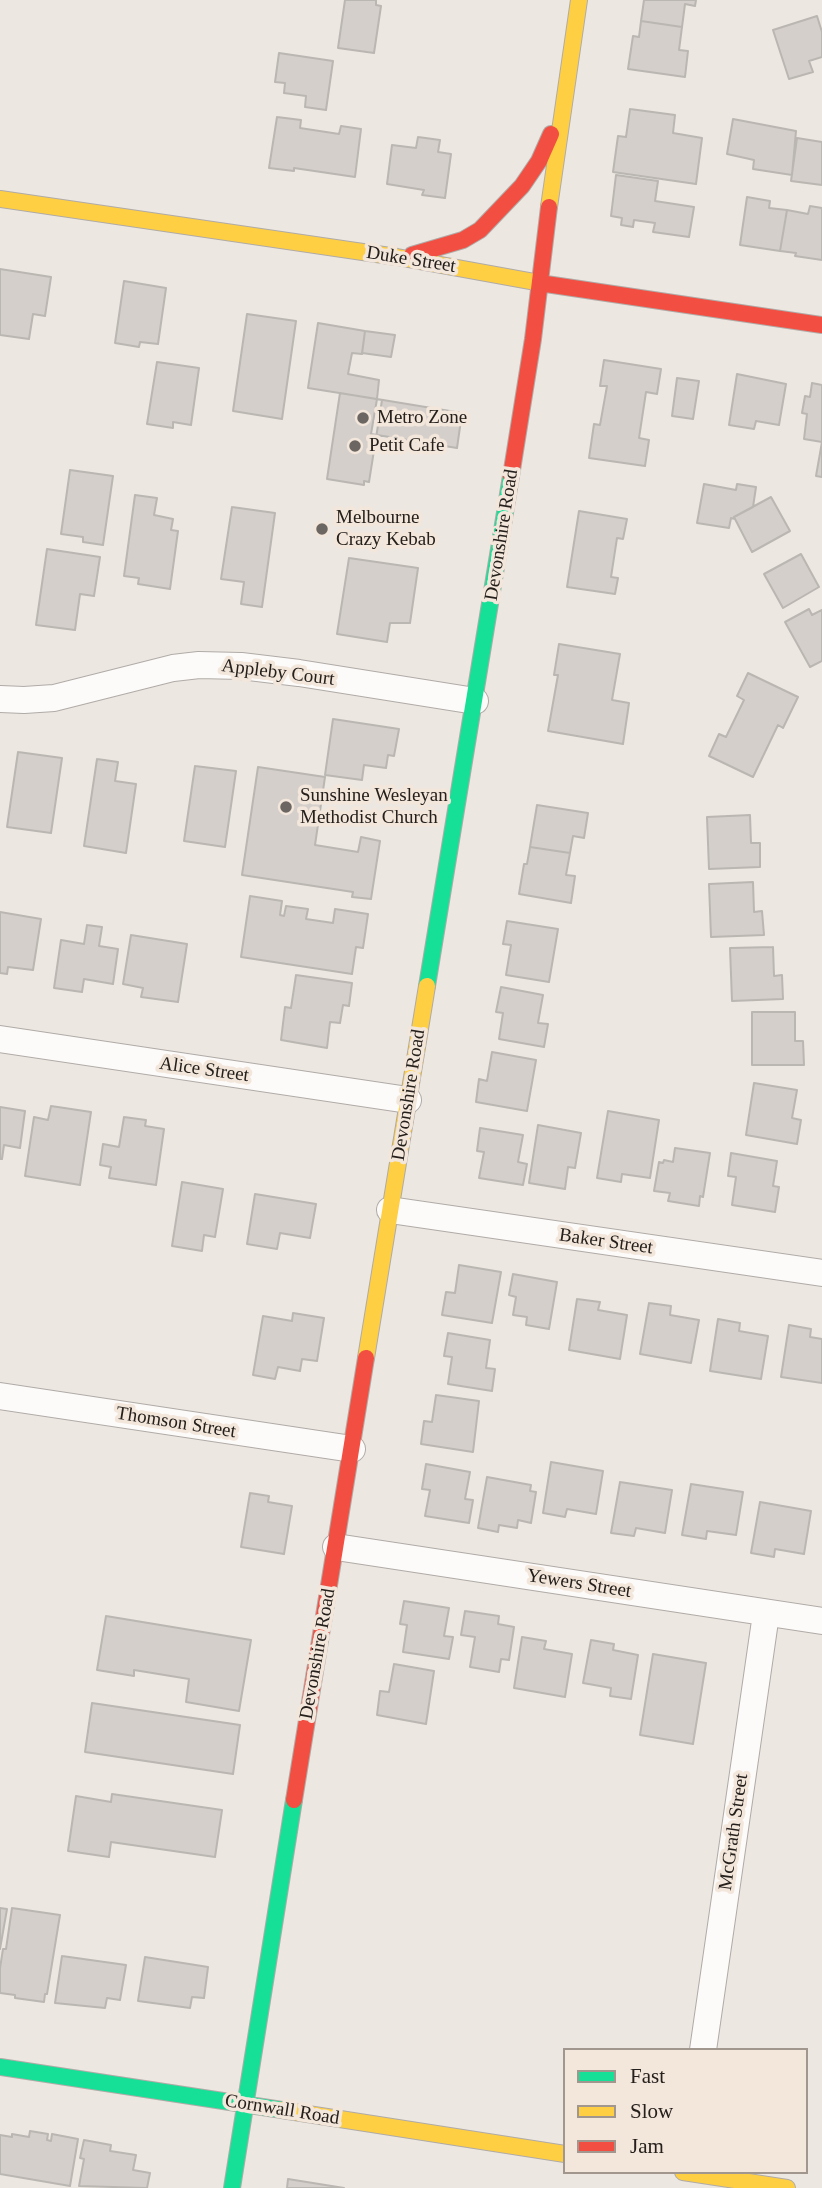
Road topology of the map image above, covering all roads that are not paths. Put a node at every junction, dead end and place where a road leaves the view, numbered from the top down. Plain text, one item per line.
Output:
1 (579, 0) edge
2 (564, 103) junction
3 (0, 199) edge
4 (397, 257) junction
5 (540, 283) junction
6 (822, 325) edge
7 (0, 699) edge
8 (475, 701) junction
9 (0, 1039) edge
10 (408, 1100) junction
11 (390, 1210) junction
12 (822, 1273) edge
13 (0, 1396) edge
14 (352, 1449) junction
15 (336, 1546) junction
16 (766, 1614) junction
17 (822, 1621) edge
18 (702, 2048) edge
19 (0, 2067) edge
20 (246, 2105) junction
21 (563, 2154) edge
22 (697, 2174) edge
23 (232, 2188) edge
24 (787, 2188) edge

1 - 2 main road, Devonshire Road
2 - 4 main road
2 - 5 main road, Devonshire Road
3 - 4 main road, Duke Street
4 - 5 main road, Duke Street
5 - 6 main road, Duke Street
5 - 8 main road, Devonshire Road
7 - 8 street, Appleby Court
8 - 10 main road, Devonshire Road
9 - 10 street, Alice Street
10 - 11 main road, Devonshire Road
11 - 12 street, Baker Street
11 - 14 main road, Devonshire Road
13 - 14 street, Thomson Street
14 - 15 main road, Devonshire Road
15 - 16 street, Yewers Street
15 - 20 main road, Devonshire Road
16 - 17 street, Yewers Street
16 - 18 street, McGrath Street
19 - 20 main road, Cornwall Road
20 - 21 main road, Cornwall Road
20 - 23 main road, Devonshire Road
22 - 24 main road

